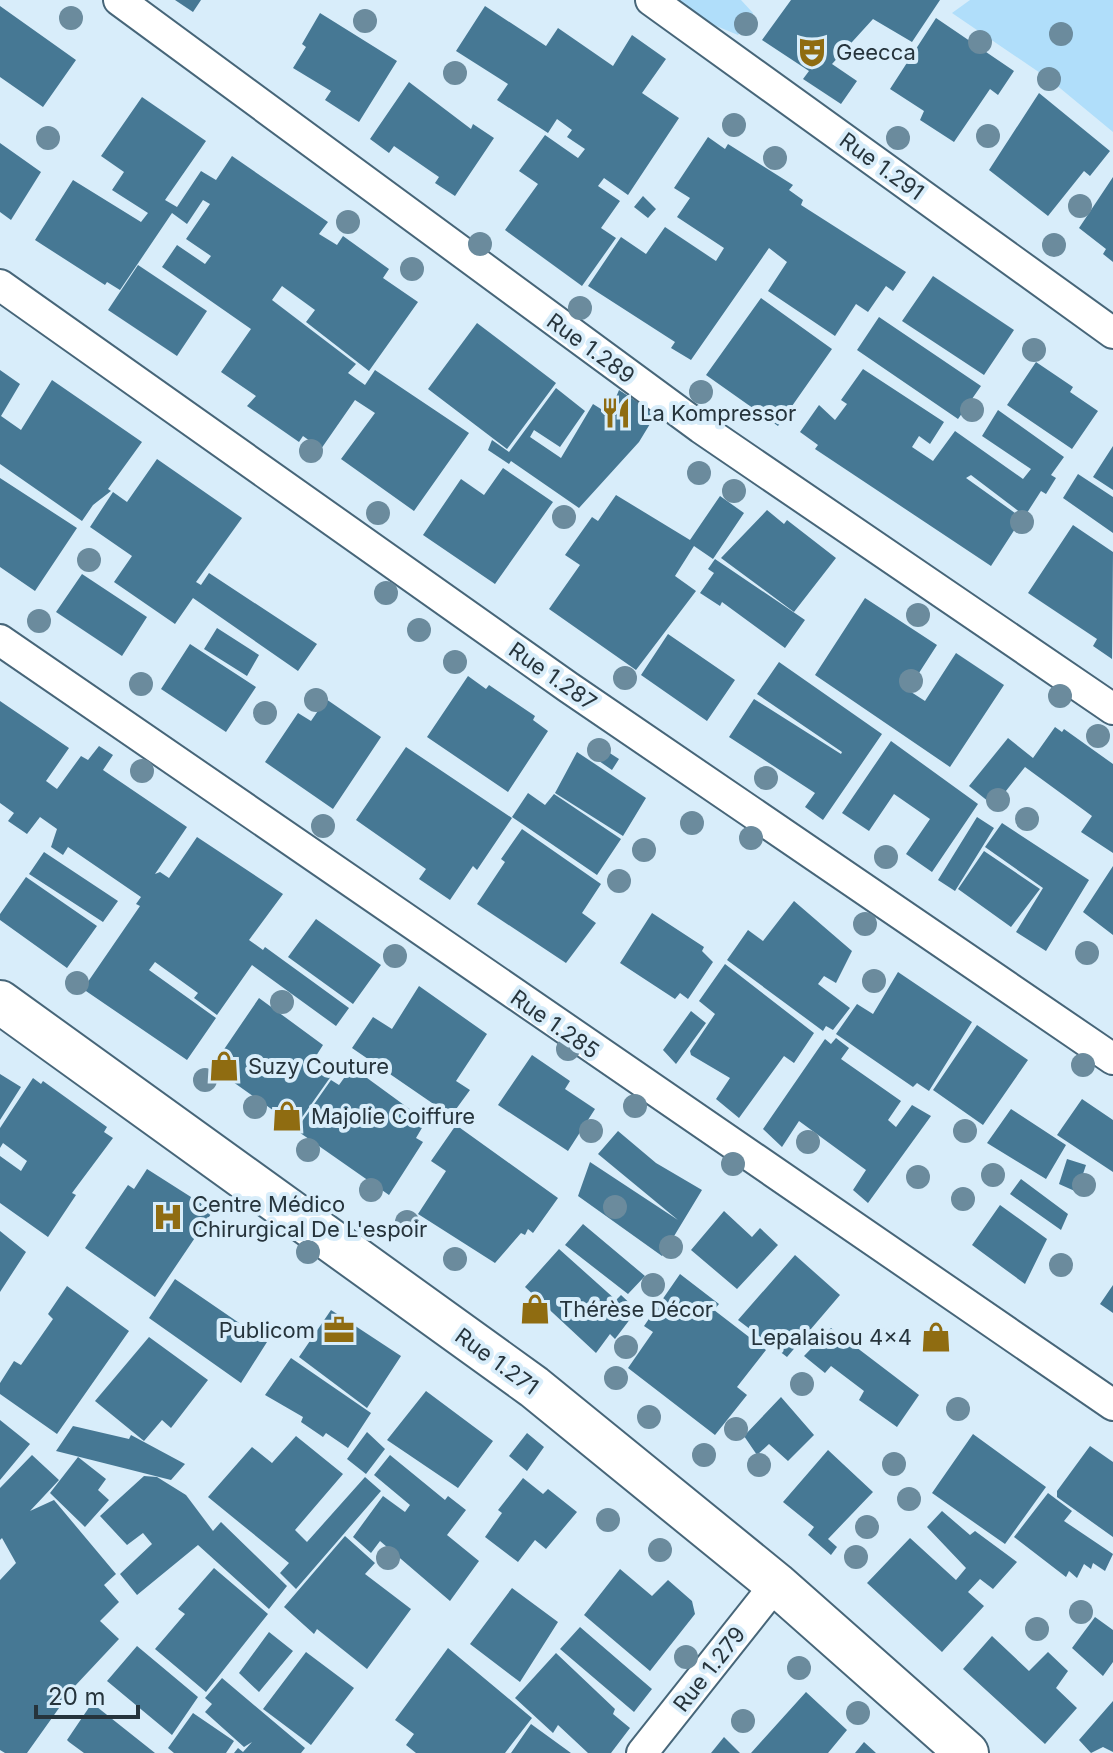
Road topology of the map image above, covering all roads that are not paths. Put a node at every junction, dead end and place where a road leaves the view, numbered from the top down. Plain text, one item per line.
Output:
1 (119, 0) edge
2 (651, 0) edge
3 (0, 285) edge
4 (1113, 333) edge
5 (0, 640) edge
6 (1113, 709) edge
7 (0, 1002) edge
8 (1113, 1059) edge
9 (1113, 1405) edge
10 (776, 1584) junction
11 (642, 1753) edge
12 (967, 1753) edge

1 - 6 street, Rue 1.289
2 - 4 street, Rue 1.291
3 - 8 street, Rue 1.287
5 - 9 street, Rue 1.285
7 - 10 street, Rue 1.271
10 - 11 street, Rue 1.279
10 - 12 street, Rue 1.271

